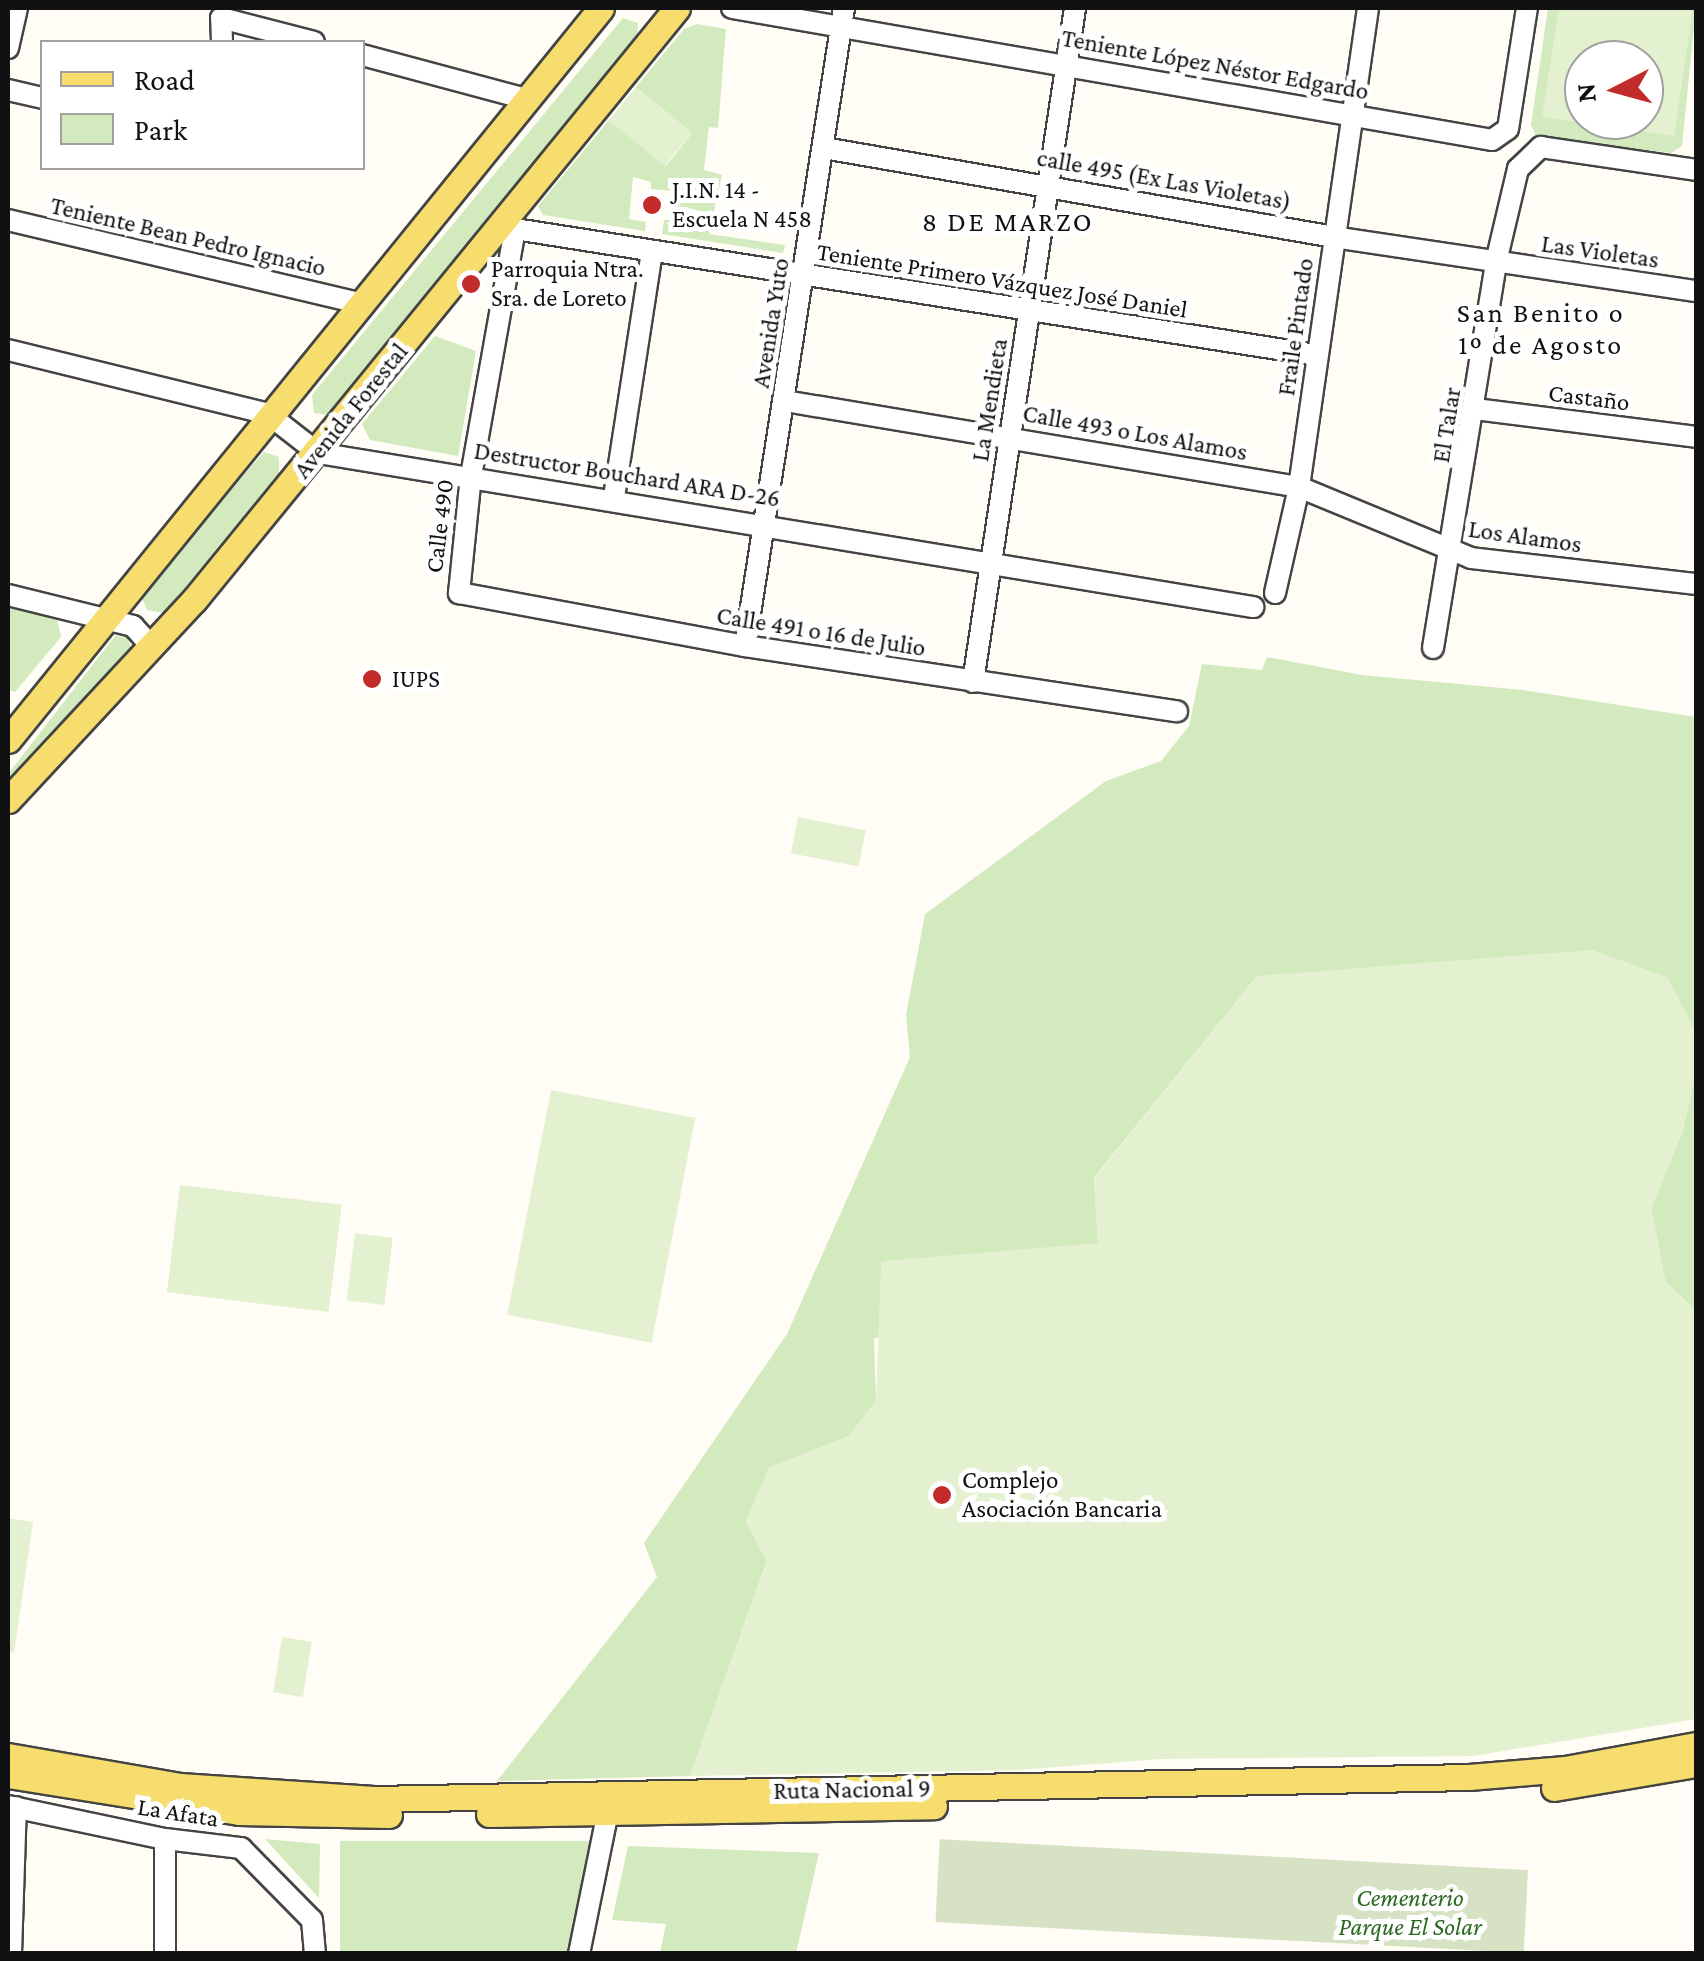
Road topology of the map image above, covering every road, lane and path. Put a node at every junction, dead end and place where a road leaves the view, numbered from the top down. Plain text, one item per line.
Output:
1 (17, 8) edge
2 (601, 8) edge
3 (678, 8) edge
4 (732, 8) edge
5 (1075, 8) edge
6 (1368, 8) edge
7 (1527, 8) edge
8 (843, 16) edge
9 (222, 40) edge
10 (306, 40) edge
11 (8, 48) edge
12 (365, 56) edge
13 (1066, 64) junction
14 (8, 90) edge
15 (40, 98) edge
16 (526, 99) junction
17 (1352, 115) junction
18 (824, 148) junction
19 (1696, 170) edge
20 (1048, 183) junction
21 (8, 220) edge
22 (511, 224) junction
23 (1334, 237) junction
24 (652, 251) junction
25 (1496, 262) junction
26 (804, 276) junction
27 (1696, 291) edge
28 (356, 302) junction
29 (1029, 311) junction
30 (8, 350) edge
31 (1316, 355) junction
32 (785, 401) junction
33 (1475, 409) junction
34 (268, 414) junction
35 (1009, 436) junction
36 (1696, 436) edge
37 (318, 452) junction
38 (471, 475) junction
39 (1299, 487) junction
40 (614, 497) junction
41 (765, 523) junction
42 (1451, 551) junction
43 (991, 563) junction
44 (1696, 584) edge
45 (459, 593) joint
46 (1276, 593) dead end
47 (8, 595) edge
48 (1253, 608) dead end
49 (104, 618) junction
50 (745, 646) junction
51 (153, 648) junction
52 (1432, 648) dead end
53 (973, 682) junction
54 (1177, 711) dead end
55 (8, 740) edge
56 (8, 800) edge
57 (1696, 1745) edge
58 (8, 1756) edge
59 (1696, 1764) edge
60 (8, 1775) edge
61 (12, 1807) edge
62 (608, 1812) junction
63 (165, 1839) junction
64 (11, 1954) edge
65 (165, 1954) edge
66 (315, 1954) edge
67 (579, 1954) edge

1 - 11 street
2 - 16 main road
3 - 22 main road, Avenida Forestal
4 - 8 street, Teniente López Néstor Edgardo
5 - 13 street, La Mendieta
6 - 17 street, Fraile Pintado
7 - 17 street, Teniente López Néstor Edgardo
8 - 13 street, Teniente López Néstor Edgardo
8 - 18 street, Avenida Yuto
9 - 10 street
12 - 16 street
13 - 17 street, Teniente López Néstor Edgardo
13 - 20 street, La Mendieta
14 - 15 street
16 - 28 main road
17 - 23 street, Fraile Pintado
18 - 20 street, calle 495 (Ex Las Violetas)
18 - 26 street, Avenida Yuto
19 - 25 street, El Talar
20 - 23 street, calle 495 (Ex Las Violetas)
20 - 29 street, La Mendieta
21 - 28 street, Teniente Bean Pedro Ignacio
22 - 24 street, Teniente Primero Vázquez José Daniel
22 - 37 main road, Avenida Forestal
22 - 38 street, Calle 490
23 - 25 street, calle 495 (Ex Las Violetas)
23 - 31 street, Fraile Pintado
24 - 26 street, Teniente Primero Vázquez José Daniel
24 - 40 street
25 - 27 street, Las Violetas
25 - 33 street, El Talar
26 - 29 street, Teniente Primero Vázquez José Daniel
26 - 32 street, Avenida Yuto
28 - 34 main road
29 - 31 street, Teniente Primero Vázquez José Daniel
29 - 35 street, La Mendieta
30 - 34 street, Destructor Bouchard ARA D-26
31 - 39 street, Fraile Pintado
32 - 35 street, Calle 493 o Los Alamos
32 - 41 street, Avenida Yuto
33 - 36 street, Castaño
33 - 42 street, El Talar
34 - 37 street, Destructor Bouchard ARA D-26
34 - 49 main road
35 - 39 street, Calle 493 o Los Alamos
35 - 43 street, La Mendieta
37 - 38 street, Destructor Bouchard ARA D-26
37 - 51 main road, Avenida Forestal
38 - 40 street, Destructor Bouchard ARA D-26
38 - 45 street, Calle 490
39 - 42 street, Los Alamos
39 - 46 street, Fraile Pintado
40 - 41 street, Destructor Bouchard ARA D-26
41 - 43 street, Destructor Bouchard ARA D-26
41 - 50 street, Avenida Yuto
42 - 44 street, Los Alamos
42 - 52 street, El Talar
43 - 48 street, Destructor Bouchard ARA D-26
43 - 53 street, La Mendieta
45 - 50 street, Calle 491 o 16 de Julio
47 - 49 street
49 - 51 street
49 - 55 main road
50 - 53 street, Calle 491 o 16 de Julio
51 - 56 main road, Avenida Forestal
53 - 54 street, Calle 491 o 16 de Julio
57 - 58 main road, Ruta Nacional 9
59 - 62 main road, Ruta Nacional 9
60 - 62 main road, Ruta Nacional 9
61 - 63 street, La Afata
61 - 64 street
62 - 67 street
63 - 65 street
63 - 66 street, La Afata

